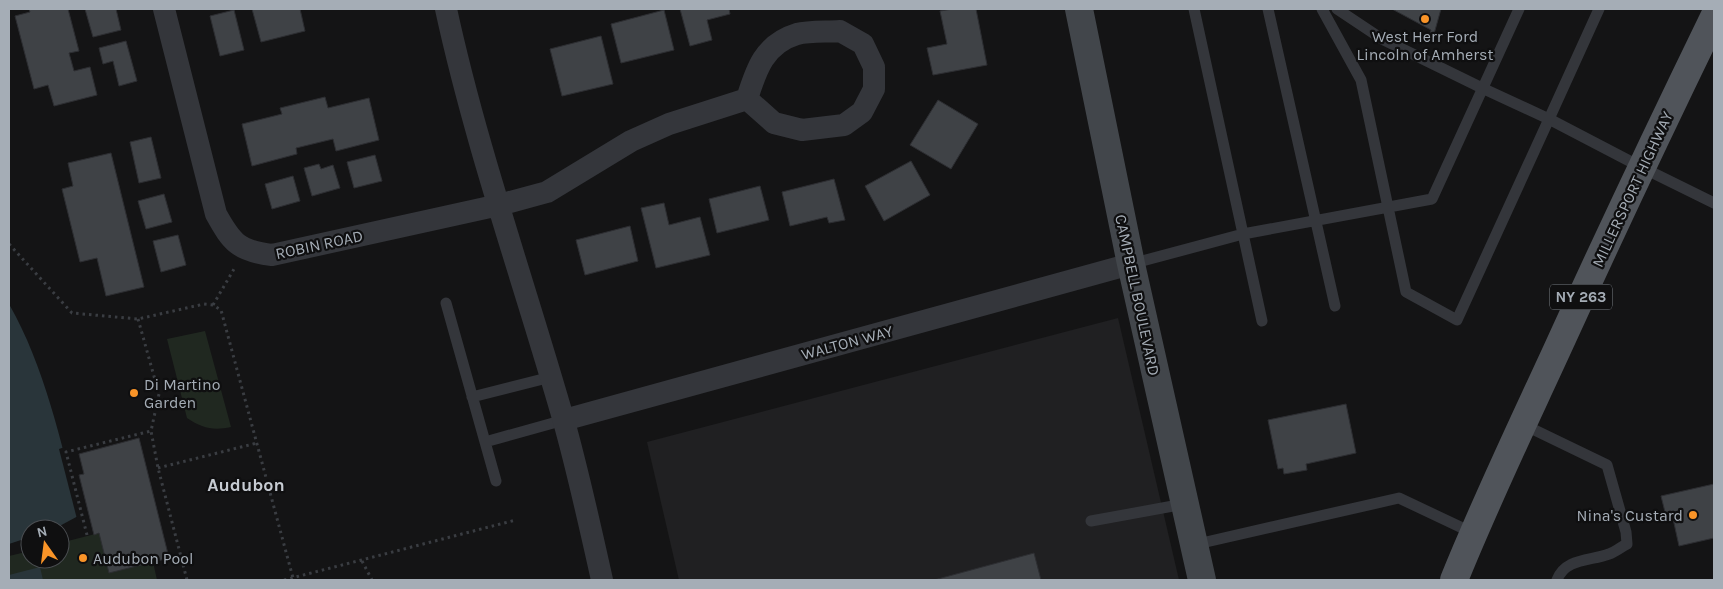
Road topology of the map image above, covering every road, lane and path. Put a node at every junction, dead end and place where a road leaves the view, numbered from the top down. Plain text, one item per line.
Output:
1 (164, 9) edge
2 (446, 9) edge
3 (1079, 9) edge
4 (1194, 9) edge
5 (1268, 9) edge
6 (1322, 9) edge
7 (1337, 9) edge
8 (1518, 9) edge
9 (1599, 9) edge
10 (1714, 17) edge
11 (1482, 88) junction
12 (748, 99) junction
13 (1549, 119) junction
14 (1641, 167) junction
15 (1714, 203) edge
16 (499, 205) junction
17 (1388, 207) junction
18 (1317, 220) junction
19 (1243, 234) junction
20 (9, 244) edge
21 (245, 250) junction
22 (1131, 264) junction
23 (446, 303) dead end
24 (214, 305) junction
25 (1335, 306) dead end
26 (138, 319) junction
27 (1262, 321) dead end
28 (551, 377) junction
29 (472, 397) junction
30 (564, 420) junction
31 (1522, 424) junction
32 (151, 430) junction
33 (257, 442) junction
34 (485, 442) junction
35 (158, 468) junction
36 (496, 481) dead end
37 (1184, 504) junction
38 (516, 520) dead end
39 (1091, 521) dead end
40 (1473, 533) junction
41 (88, 535) dead end
42 (1193, 545) junction
43 (362, 561) junction
44 (293, 578) junction
45 (187, 580) edge
46 (284, 580) edge
47 (372, 580) edge
48 (602, 580) edge
49 (1202, 580) edge
50 (1454, 580) edge
51 (1557, 580) edge

1 - 21 street, ROBIN ROAD
2 - 16 street
3 - 22 main road, CAMPBELL BOULEVARD
4 - 19 lane
5 - 18 lane
6 - 17 lane
7 - 11 lane
8 - 11 lane
9 - 13 lane
10 - 14 main road, MILLERSPORT HIGHWAY / NY 263
11 - 13 lane
11 - 17 lane
12 - 12 street
12 - 16 street, ROBIN ROAD
13 - 14 lane
13 - 17 lane
14 - 15 lane
14 - 31 main road, MILLERSPORT HIGHWAY / NY 263
16 - 21 street, ROBIN ROAD
16 - 28 street
17 - 18 lane
18 - 19 lane
18 - 25 lane
19 - 22 lane
19 - 27 lane
20 - 26 path
21 - 24 path
22 - 30 street, WALTON WAY
22 - 37 main road, CAMPBELL BOULEVARD
23 - 29 lane
24 - 26 path
24 - 33 path
26 - 32 path
28 - 29 lane
28 - 30 street
29 - 34 lane
30 - 34 lane
30 - 48 street
31 - 40 main road, MILLERSPORT HIGHWAY / NY 263
31 - 51 lane
32 - 35 path
32 - 41 path
33 - 35 path
33 - 44 path
34 - 36 lane
35 - 45 path
37 - 39 lane
37 - 42 main road, CAMPBELL BOULEVARD
38 - 43 path
40 - 42 lane
40 - 50 main road, MILLERSPORT HIGHWAY / NY 263
42 - 49 main road, CAMPBELL BOULEVARD
43 - 44 path
43 - 47 path
44 - 46 path

